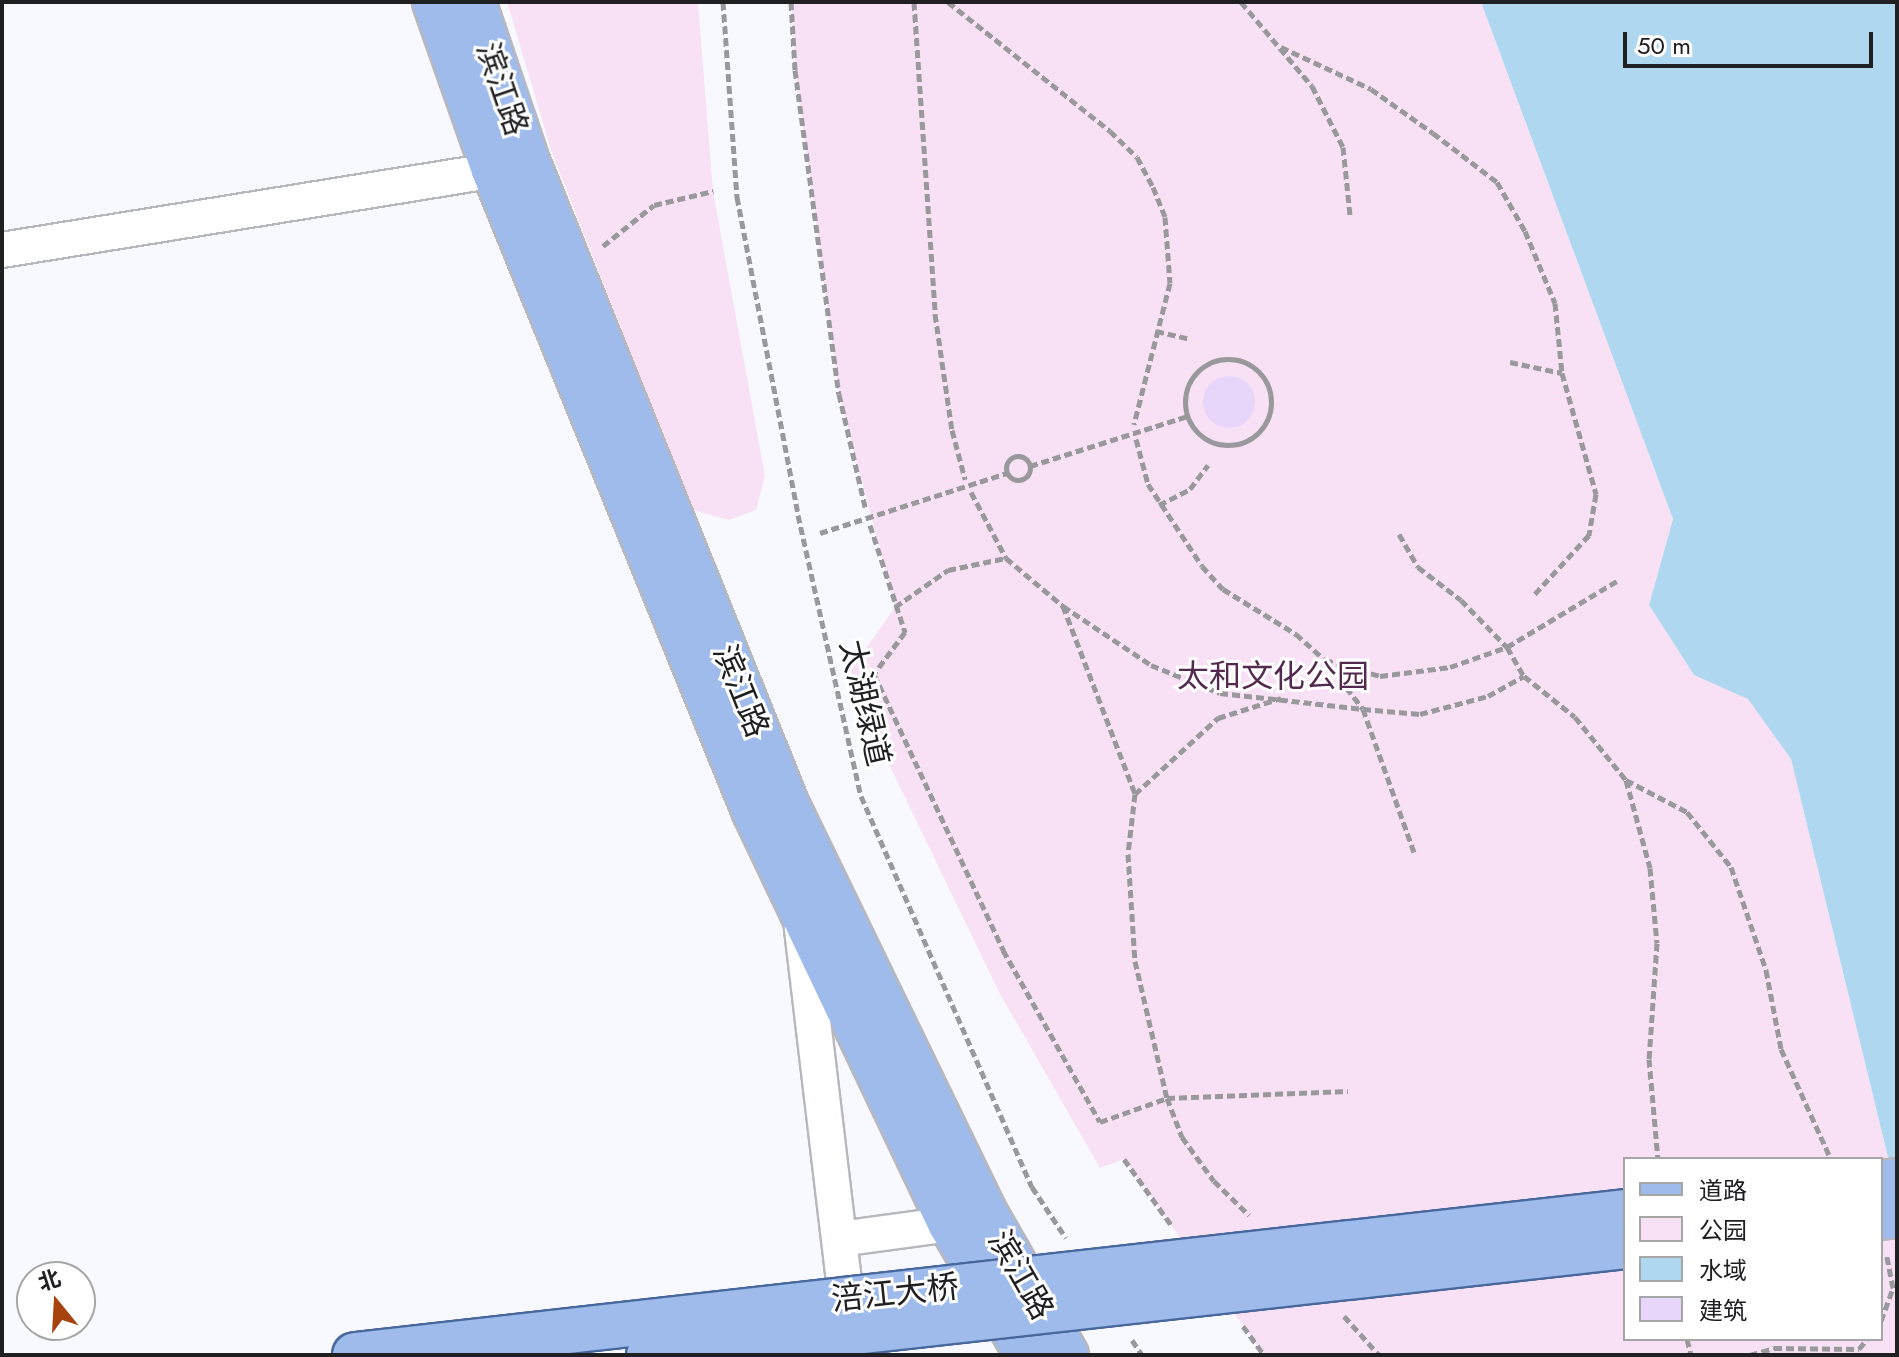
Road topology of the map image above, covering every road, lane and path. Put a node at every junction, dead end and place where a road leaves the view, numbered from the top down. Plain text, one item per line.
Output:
1 (435, 2) edge
2 (473, 2) edge
3 (723, 2) edge
4 (791, 2) edge
5 (914, 2) edge
6 (948, 2) edge
7 (1241, 2) edge
8 (1281, 47) junction
9 (494, 170) junction
10 (713, 191) dead end
11 (1350, 215) dead end
12 (2, 250) edge
13 (570, 271) junction
14 (1156, 331) junction
15 (1190, 339) dead end
16 (1510, 362) dead end
17 (1562, 373) junction
18 (1188, 416) junction
19 (1134, 424) dead end
20 (1136, 439) dead end
21 (1208, 465) dead end
22 (1030, 466) junction
23 (1007, 473) junction
24 (965, 479) dead end
25 (971, 492) dead end
26 (1159, 505) junction
27 (866, 511) dead end
28 (870, 525) dead end
29 (820, 533) dead end
30 (1399, 534) dead end
31 (1006, 558) junction
32 (1617, 581) dead end
33 (1532, 597) dead end
34 (1063, 606) junction
35 (895, 607) junction
36 (1507, 647) junction
37 (1324, 659) junction
38 (1524, 676) junction
39 (1286, 696) junction
40 (1363, 709) junction
41 (1626, 780) junction
42 (1135, 794) junction
43 (787, 806) junction
44 (1414, 852) dead end
45 (799, 905) junction
46 (1348, 1091) dead end
47 (1167, 1098) junction
48 (1182, 1137) dead end
49 (1658, 1157) edge
50 (1830, 1157) edge
51 (1623, 1212) edge
52 (951, 1224) junction
53 (840, 1239) junction
54 (1623, 1246) edge
55 (1883, 1251) edge
56 (1075, 1252) dead end
57 (1883, 1316) edge
58 (1125, 1329) dead end
59 (1865, 1341) edge
60 (853, 1352) edge
61 (355, 1355) edge
62 (649, 1355) edge
63 (1028, 1355) edge
64 (1066, 1355) edge
65 (1142, 1355) edge
66 (1750, 1355) edge

1 - 9 main road, 滨江路
2 - 13 main road, 滨江路
3 - 56 path, 太湖绿道
4 - 27 path
5 - 24 path
6 - 14 path
7 - 8 path
8 - 11 path
8 - 17 path
9 - 12 street
9 - 45 main road, 滨江路
10 - 13 path
13 - 43 main road, 滨江路
14 - 15 path
14 - 19 path
16 - 17 path
17 - 33 path
18 - 18 path
18 - 22 path
20 - 26 path
21 - 26 path
22 - 23 path
22 - 23 path
23 - 29 path
25 - 31 path
26 - 37 path
28 - 35 path
30 - 36 path
31 - 34 path
31 - 35 path
32 - 36 path
34 - 39 path
34 - 42 path
35 - 47 path
36 - 37 path
36 - 38 path
37 - 40 path
38 - 40 path
38 - 41 path
39 - 40 path
39 - 42 path
40 - 44 path
41 - 49 path
41 - 50 path
42 - 47 path
43 - 45 street
43 - 64 main road, 滨江路
45 - 52 main road, 滨江路
45 - 53 street
46 - 47 path
47 - 48 path
51 - 61 main road, 涪江大桥, bridge
52 - 53 street
52 - 63 main road, 滨江路
53 - 60 street
54 - 62 main road, 涪江大桥, bridge
55 - 57 path
58 - 65 path
59 - 66 path

